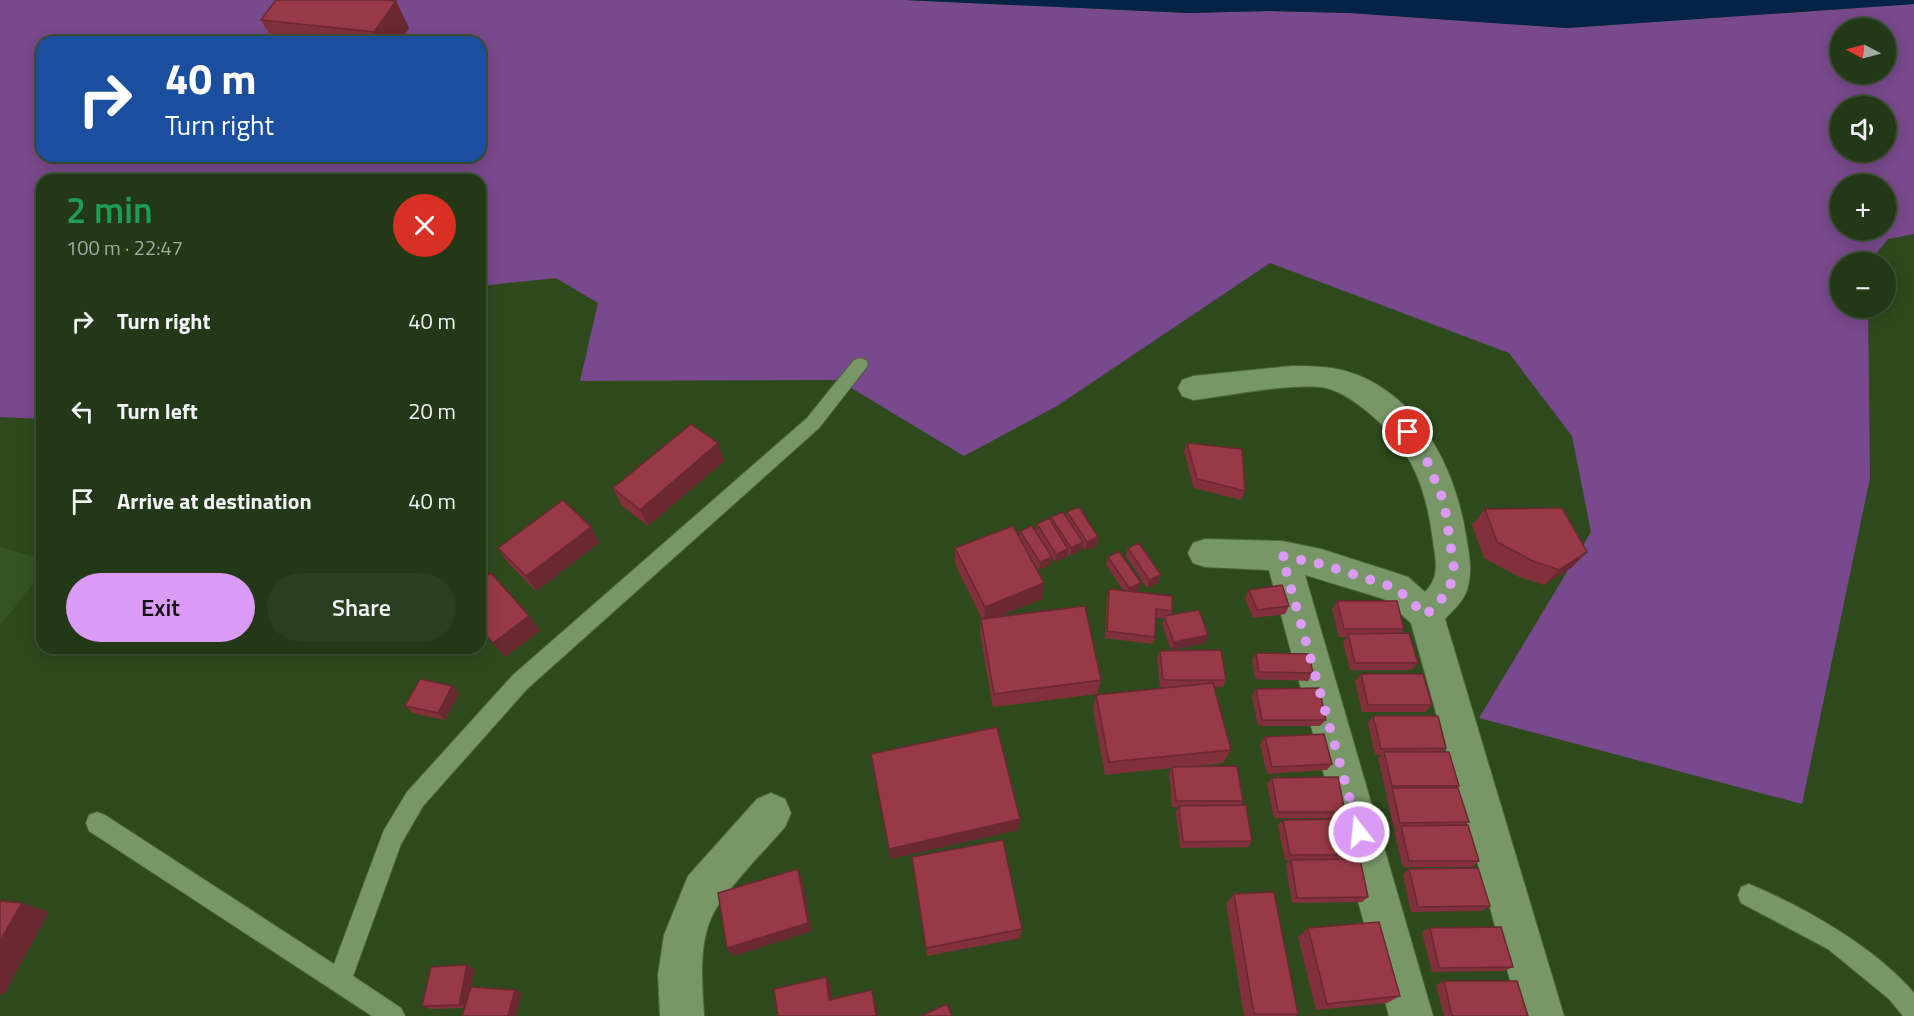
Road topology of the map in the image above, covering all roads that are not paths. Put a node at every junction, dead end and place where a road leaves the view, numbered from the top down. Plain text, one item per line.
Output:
1 (860, 364) dead end
2 (1193, 388) dead end
3 (1205, 553) dead end
4 (1282, 556) junction
5 (1426, 615) junction
6 (771, 813) dead end
7 (97, 823) dead end
8 (1749, 895) dead end
9 (340, 981) junction
10 (1914, 1011) edge
11 (393, 1016) edge
12 (682, 1016) edge
13 (1411, 1016) edge
14 (1542, 1016) edge

1 - 9 lane
2 - 5 street
3 - 4 street
4 - 5 street
4 - 13 street
5 - 14 street
6 - 12 street
7 - 9 lane
8 - 10 lane
9 - 11 lane

